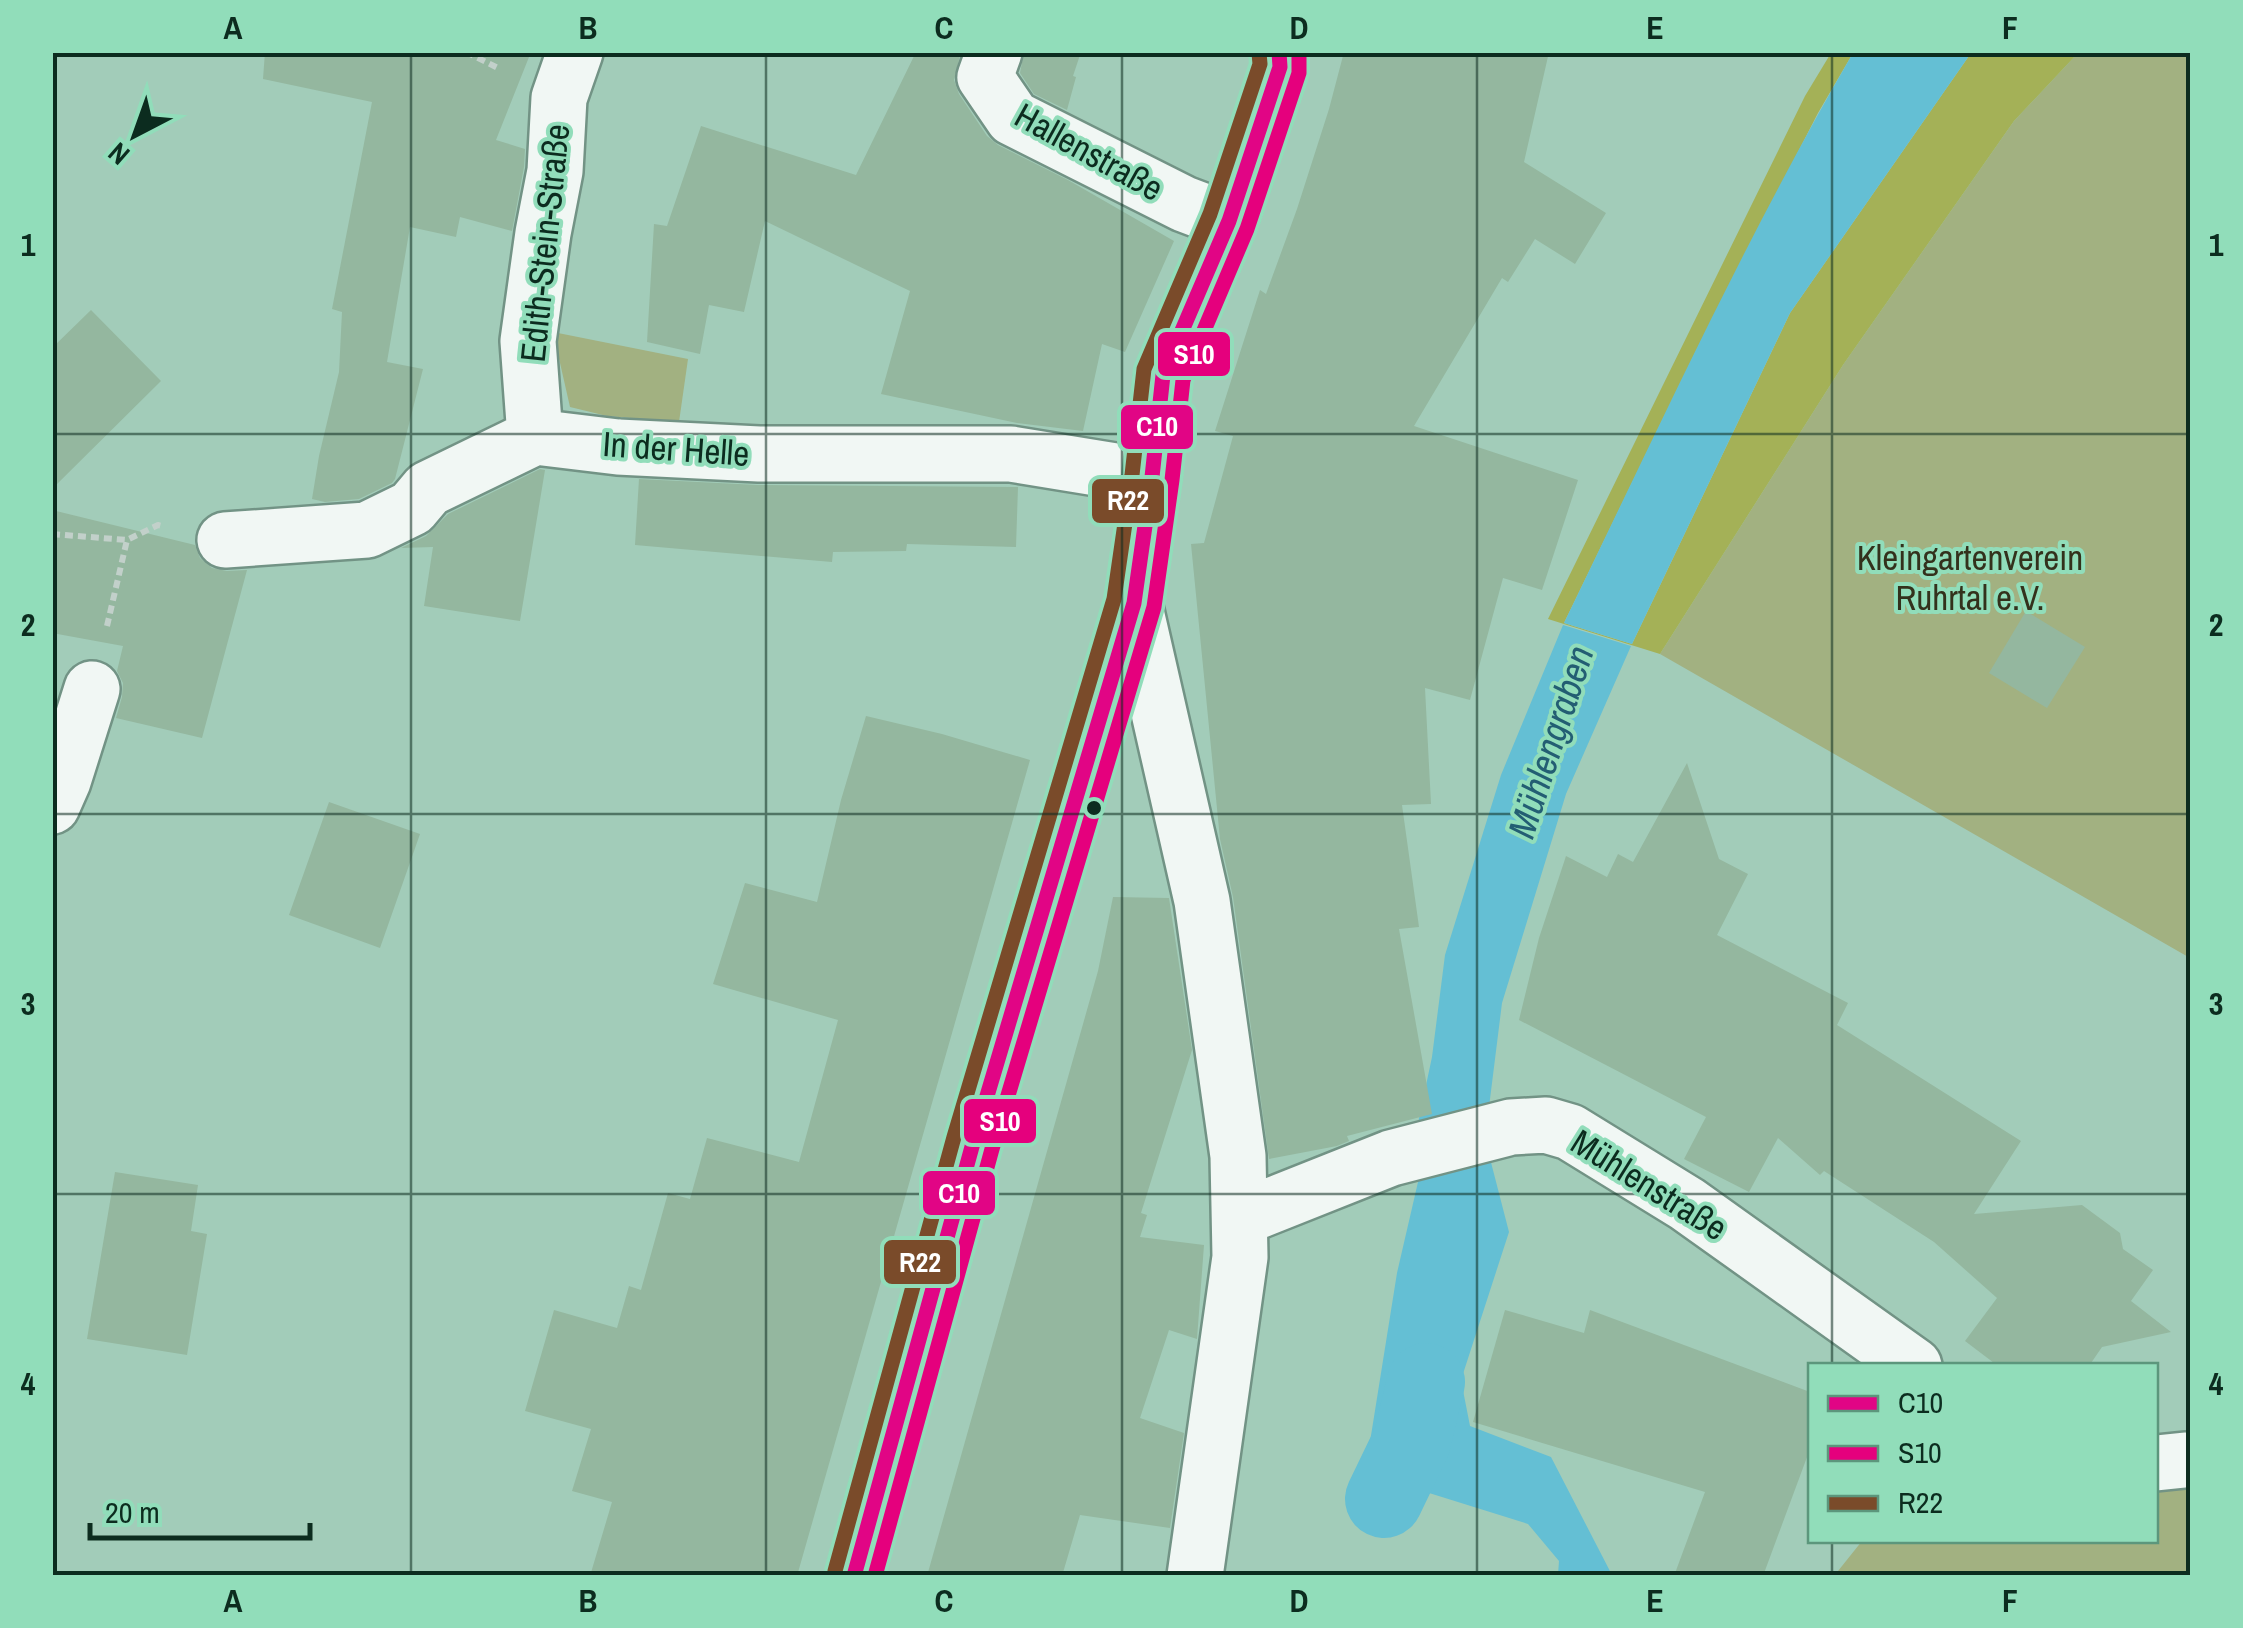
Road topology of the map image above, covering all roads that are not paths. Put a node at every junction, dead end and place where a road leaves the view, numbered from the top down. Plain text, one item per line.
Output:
1 (575, 52) edge
2 (994, 52) edge
3 (1280, 52) edge
4 (1229, 221) junction
5 (535, 437) junction
6 (1152, 477) junction
7 (225, 540) dead end
8 (1134, 603) junction
9 (92, 688) road end
10 (52, 806) edge
11 (1240, 1218) junction
12 (1910, 1363) edge
13 (854, 1576) edge
14 (1194, 1576) edge

1 - 5 street, Edith-Stein-Straße
2 - 4 street, Hallenstraße
3 - 4 street
4 - 6 street
5 - 6 street, In der Helle
5 - 7 street
6 - 8 street
8 - 11 street
8 - 13 street
9 - 10 street
11 - 12 street, Mühlenstraße
11 - 14 street

